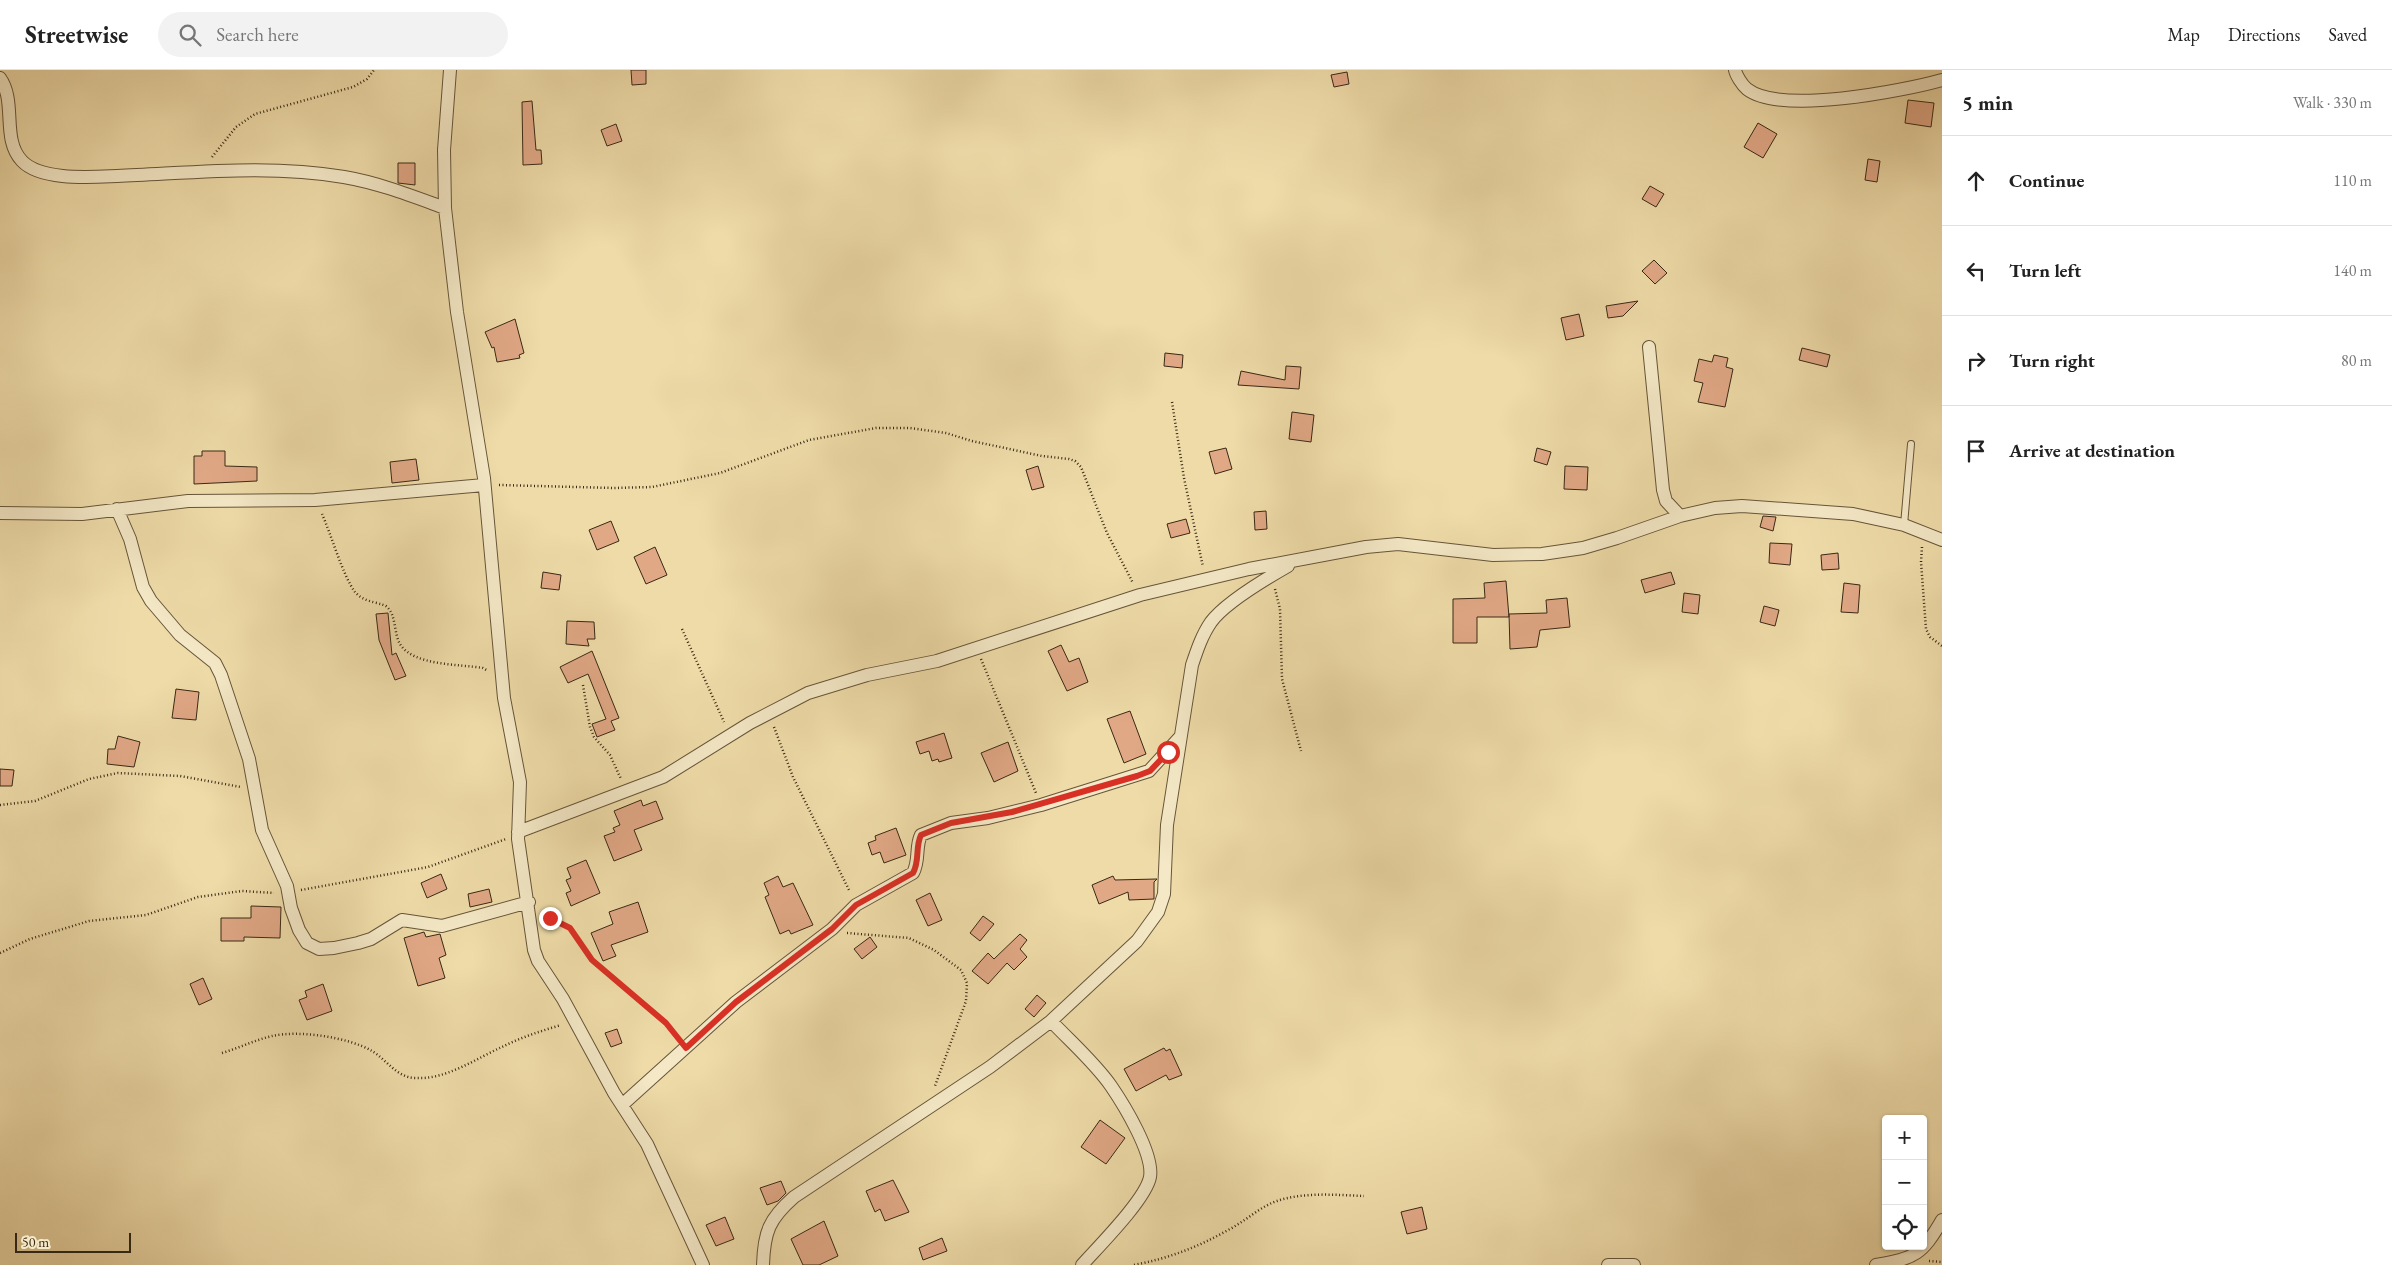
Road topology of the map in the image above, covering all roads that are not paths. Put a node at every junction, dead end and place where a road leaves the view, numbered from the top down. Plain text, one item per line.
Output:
1 (450, 70) edge
2 (1735, 70) edge
3 (0, 78) edge
4 (1942, 80) edge
5 (446, 208) junction
6 (1649, 347) dead end
7 (1911, 444) dead end
8 (484, 485) junction
9 (117, 509) junction
10 (0, 513) edge
11 (1680, 516) junction
12 (1904, 525) junction
13 (1942, 540) edge
14 (1299, 560) junction
15 (1183, 734) junction
16 (518, 836) junction
17 (528, 902) junction
18 (1051, 1021) junction
19 (622, 1105) junction
20 (1942, 1220) edge
21 (703, 1265) edge
22 (763, 1265) edge
23 (1082, 1265) edge
24 (1608, 1265) edge
25 (1634, 1265) edge
26 (1876, 1265) edge

1 - 5 street
2 - 4 street
3 - 5 street
5 - 8 street
6 - 11 street
7 - 12 lane
8 - 9 street
8 - 16 street
9 - 10 street
9 - 17 street
11 - 12 street
11 - 14 street
12 - 13 street
14 - 15 street
14 - 16 street
15 - 18 street
15 - 19 street
16 - 17 street
17 - 19 street
18 - 22 street
18 - 23 street
19 - 21 street
20 - 26 street
24 - 25 street

